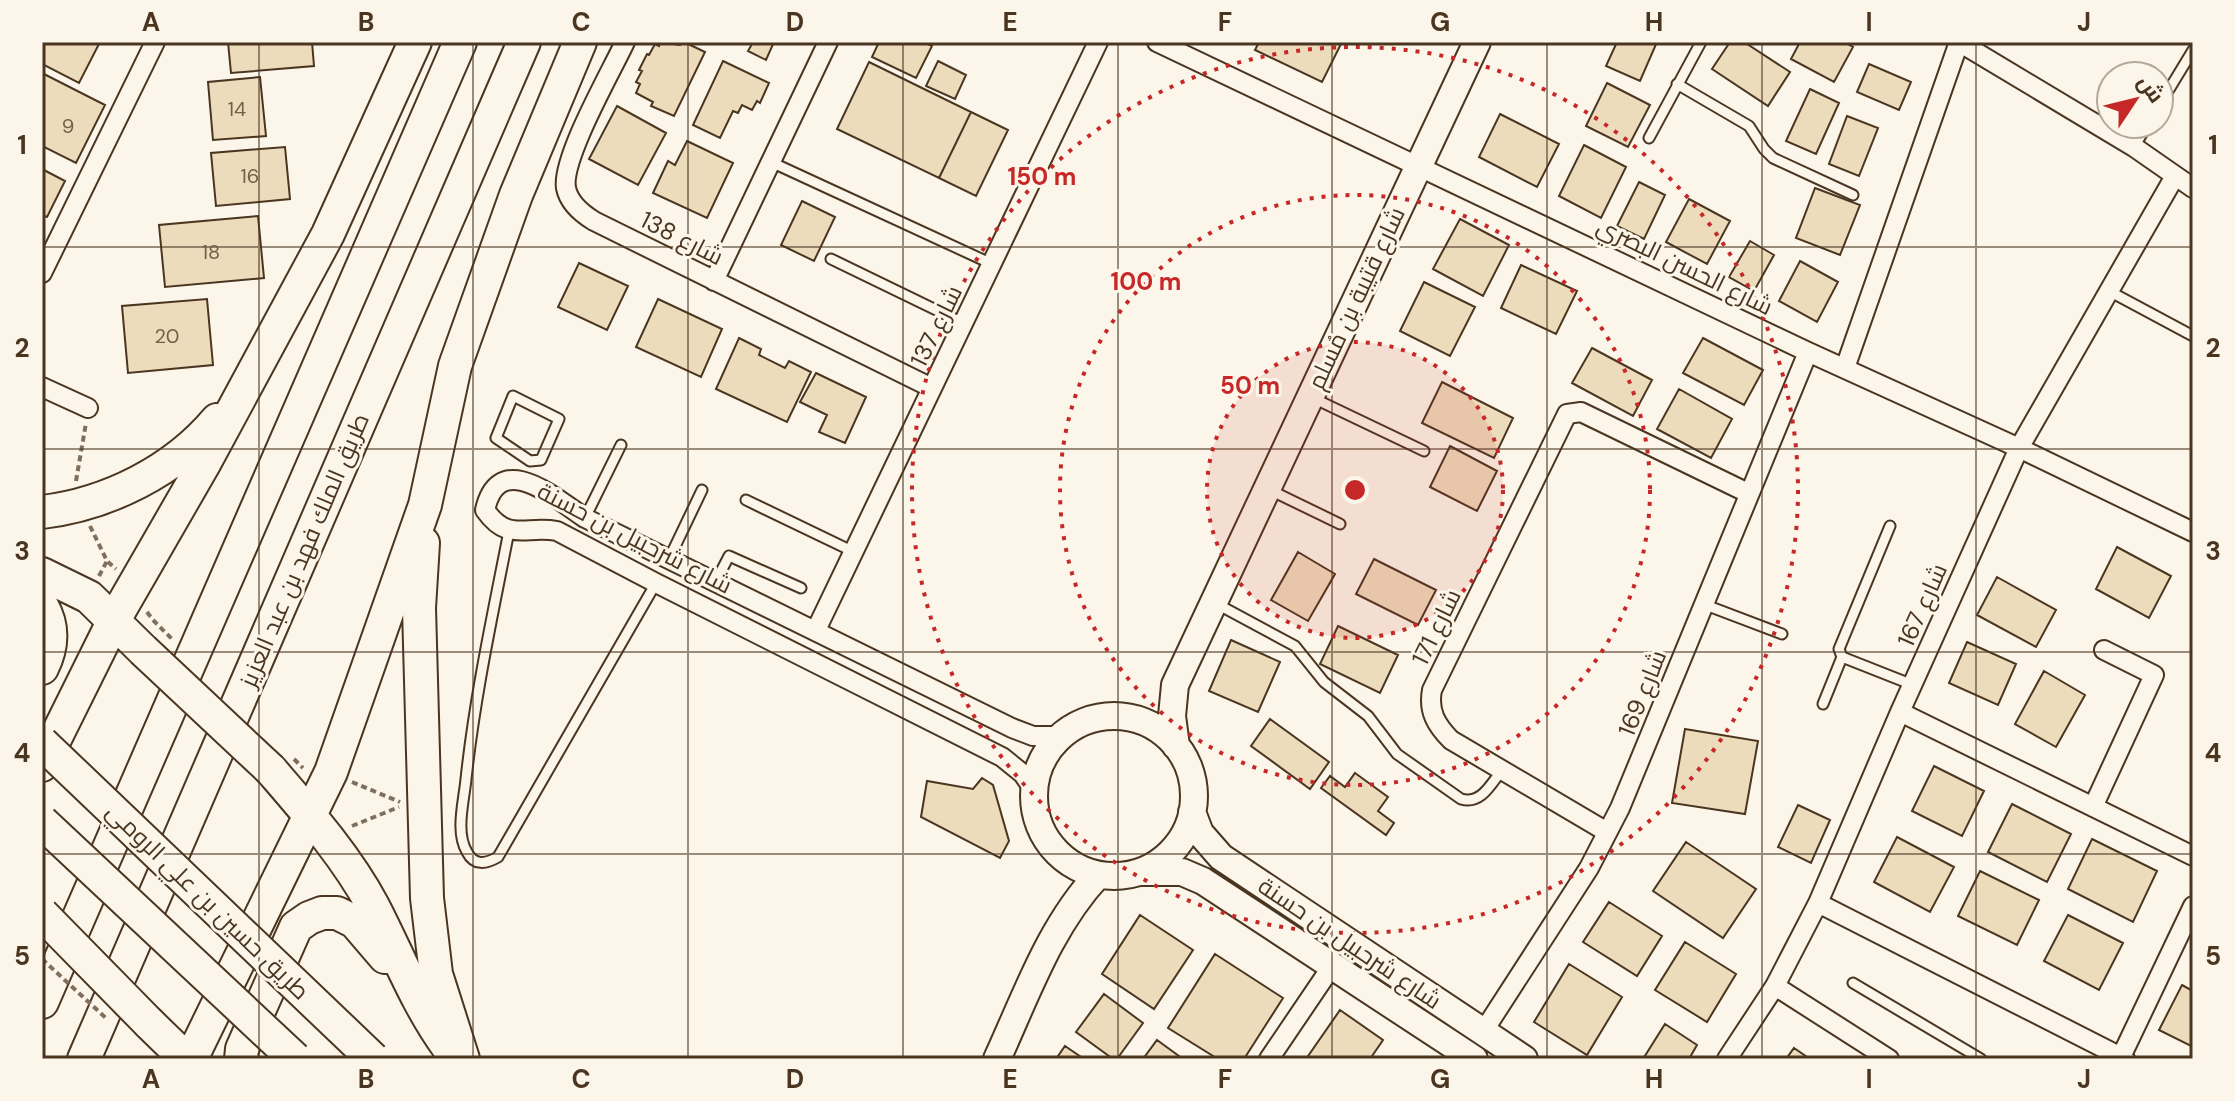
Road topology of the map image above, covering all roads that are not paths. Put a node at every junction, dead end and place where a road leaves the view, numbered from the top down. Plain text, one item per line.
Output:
1 (155, 42) edge
2 (415, 42) edge
3 (460, 42) edge
4 (524, 42) edge
5 (580, 42) edge
6 (625, 42) edge
7 (828, 42) edge
8 (1098, 42) edge
9 (1157, 42) edge
10 (1477, 42) edge
11 (1701, 42) edge
12 (1959, 42) edge
13 (2193, 50) edge
14 (2175, 80) edge
15 (1677, 84) junction
16 (1649, 138) dead end
17 (2138, 140) edge
18 (2134, 147) junction
19 (771, 162) junction
20 (1419, 165) junction
21 (2175, 176) junction
22 (2193, 188) edge
23 (1853, 195) dead end
24 (831, 259) dead end
25 (992, 264) junction
26 (42, 273) edge
27 (714, 281) junction
28 (2109, 291) junction
29 (963, 323) junction
30 (2193, 336) edge
31 (264, 352) junction
32 (1808, 352) junction
33 (1845, 368) junction
34 (42, 387) edge
35 (932, 388) junction
36 (1310, 396) junction
37 (88, 408) road end
38 (621, 445) dead end
39 (2019, 448) junction
40 (1424, 451) dead end
41 (530, 461) junction
42 (523, 481) junction
43 (1267, 488) junction
44 (702, 490) dead end
45 (1748, 493) junction
46 (746, 500) dead end
47 (425, 505) junction
48 (42, 512) edge
49 (585, 518) junction
50 (1340, 524) dead end
51 (1890, 526) dead end
52 (2192, 529) edge
53 (509, 531) junction
54 (854, 552) junction
55 (669, 559) junction
56 (42, 574) edge
57 (716, 581) junction
58 (656, 583) junction
59 (801, 588) dead end
60 (1214, 602) junction
61 (1703, 604) junction
62 (42, 606) edge
63 (114, 620) junction
64 (816, 630) junction
65 (1782, 634) dead end
66 (2104, 650) dead end
67 (1842, 657) junction
68 (42, 668) edge
69 (1175, 685) junction
70 (1913, 685) junction
71 (1823, 704) dead end
72 (1900, 712) junction
73 (1137, 720) junction
74 (1061, 736) junction
75 (42, 743) edge
76 (1176, 746) junction
77 (42, 765) edge
78 (1502, 770) junction
79 (1034, 790) junction
80 (2093, 807) junction
81 (1192, 812) junction
82 (311, 816) junction
83 (42, 822) edge
84 (1607, 832) junction
85 (1060, 855) junction
86 (2193, 856) edge
87 (1139, 872) junction
88 (1098, 875) junction
89 (1818, 903) junction
90 (2193, 906) edge
91 (42, 914) edge
92 (1059, 927) junction
93 (1332, 966) junction
94 (1853, 983) dead end
95 (411, 986) junction
96 (1775, 986) junction
97 (42, 1002) edge
98 (1483, 1032) junction
99 (2123, 1058) edge
100 (84, 1059) edge
101 (188, 1059) edge
102 (241, 1059) edge
103 (295, 1059) edge
104 (373, 1059) edge
105 (456, 1059) edge
106 (463, 1059) edge
107 (997, 1059) edge
108 (1269, 1059) edge
109 (1474, 1059) edge
110 (1524, 1059) edge
111 (1727, 1059) edge
112 (1889, 1059) edge
113 (1981, 1059) edge

1 - 26 street
2 - 31 highway
3 - 97 highway
4 - 100 highway, طريق الملك فهد بن عبد العزيز
5 - 47 highway
6 - 27 street, شارع 138
7 - 19 street
8 - 25 street, شارع 137
9 - 20 street, شارع الحسن البصري
10 - 20 street, شارع قتيبة بن مُسلم
11 - 15 lane
12 - 18 street
12 - 33 street
13 - 14 lane
15 - 16 lane
15 - 23 lane
17 - 18 lane
18 - 21 street
19 - 25 lane
19 - 27 street
20 - 32 street, شارع الحسن البصري
20 - 36 street, شارع قتيبة بن مُسلم
21 - 22 street
21 - 28 street, شارع 167
24 - 29 lane
25 - 29 street, شارع 137
27 - 35 street, شارع 138
28 - 30 lane
28 - 39 street, شارع 167
29 - 35 street, شارع 137
31 - 48 highway
31 - 63 highway
32 - 33 street, شارع الحسن البصري
32 - 45 street, شارع 169
33 - 39 street, شارع الحسن البصري
34 - 37 street
35 - 54 street, شارع 137
36 - 40 lane
36 - 43 street, شارع قتيبة بن مُسلم
38 - 49 lane
39 - 52 street, شارع الحسن البصري
39 - 70 street, شارع 167
41 - 41 lane
41 - 42 lane
42 - 49 street, شارع شرحبيل بن حسنة
42 - 53 street, شارع شرحبيل بن حسنة
43 - 50 lane
43 - 60 street, شارع قتيبة بن مُسلم
44 - 55 lane
45 - 61 street, شارع 169
45 - 78 street, شارع 171
46 - 54 lane
47 - 82 highway
47 - 106 highway
49 - 55 street, شارع شرحبيل بن حسنة
51 - 67 lane
53 - 58 street, شارع شرحبيل بن حسنة
53 - 58 lane
54 - 64 street, شارع 137
55 - 57 street, شارع شرحبيل بن حسنة
56 - 63 highway
57 - 59 lane
57 - 64 street, شارع شرحبيل بن حسنة
58 - 79 street, شارع شرحبيل بن حسنة
60 - 69 street, شارع قتيبة بن مُسلم
60 - 78 lane
61 - 65 lane
61 - 84 street, شارع 169
62 - 68 highway
63 - 77 highway
63 - 82 highway, bridge
64 - 74 street, شارع شرحبيل بن حسنة
66 - 80 street
67 - 70 lane
67 - 71 lane
69 - 73 street, شارع قتيبة بن مُسلم
69 - 76 street, شارع قتيبة بن مُسلم
70 - 72 street, شارع 167
72 - 80 street
72 - 89 street, شارع 167
73 - 74 street
73 - 76 street
74 - 79 street
75 - 104 highway, طريق حسين بن علي الرومي, bridge
76 - 81 street
78 - 84 street, شارع 171
79 - 85 street
80 - 86 street
81 - 87 street
81 - 98 street, شارع شرحبيل بن حسنة
82 - 95 highway
82 - 101 highway
83 - 103 highway, bridge
84 - 98 street, شارع 169
85 - 88 street
85 - 92 street
87 - 88 street
87 - 93 street, شارع شرحبيل بن حسنة
88 - 92 street
89 - 96 street, شارع 167
89 - 99 street
90 - 99 street
91 - 101 highway, bridge
92 - 107 street
93 - 108 street
93 - 109 street, شارع شرحبيل بن حسنة
94 - 113 lane
95 - 102 highway
95 - 105 highway
96 - 111 street, شارع 167
96 - 112 street
98 - 110 street, شارع شرحبيل بن حسنة

